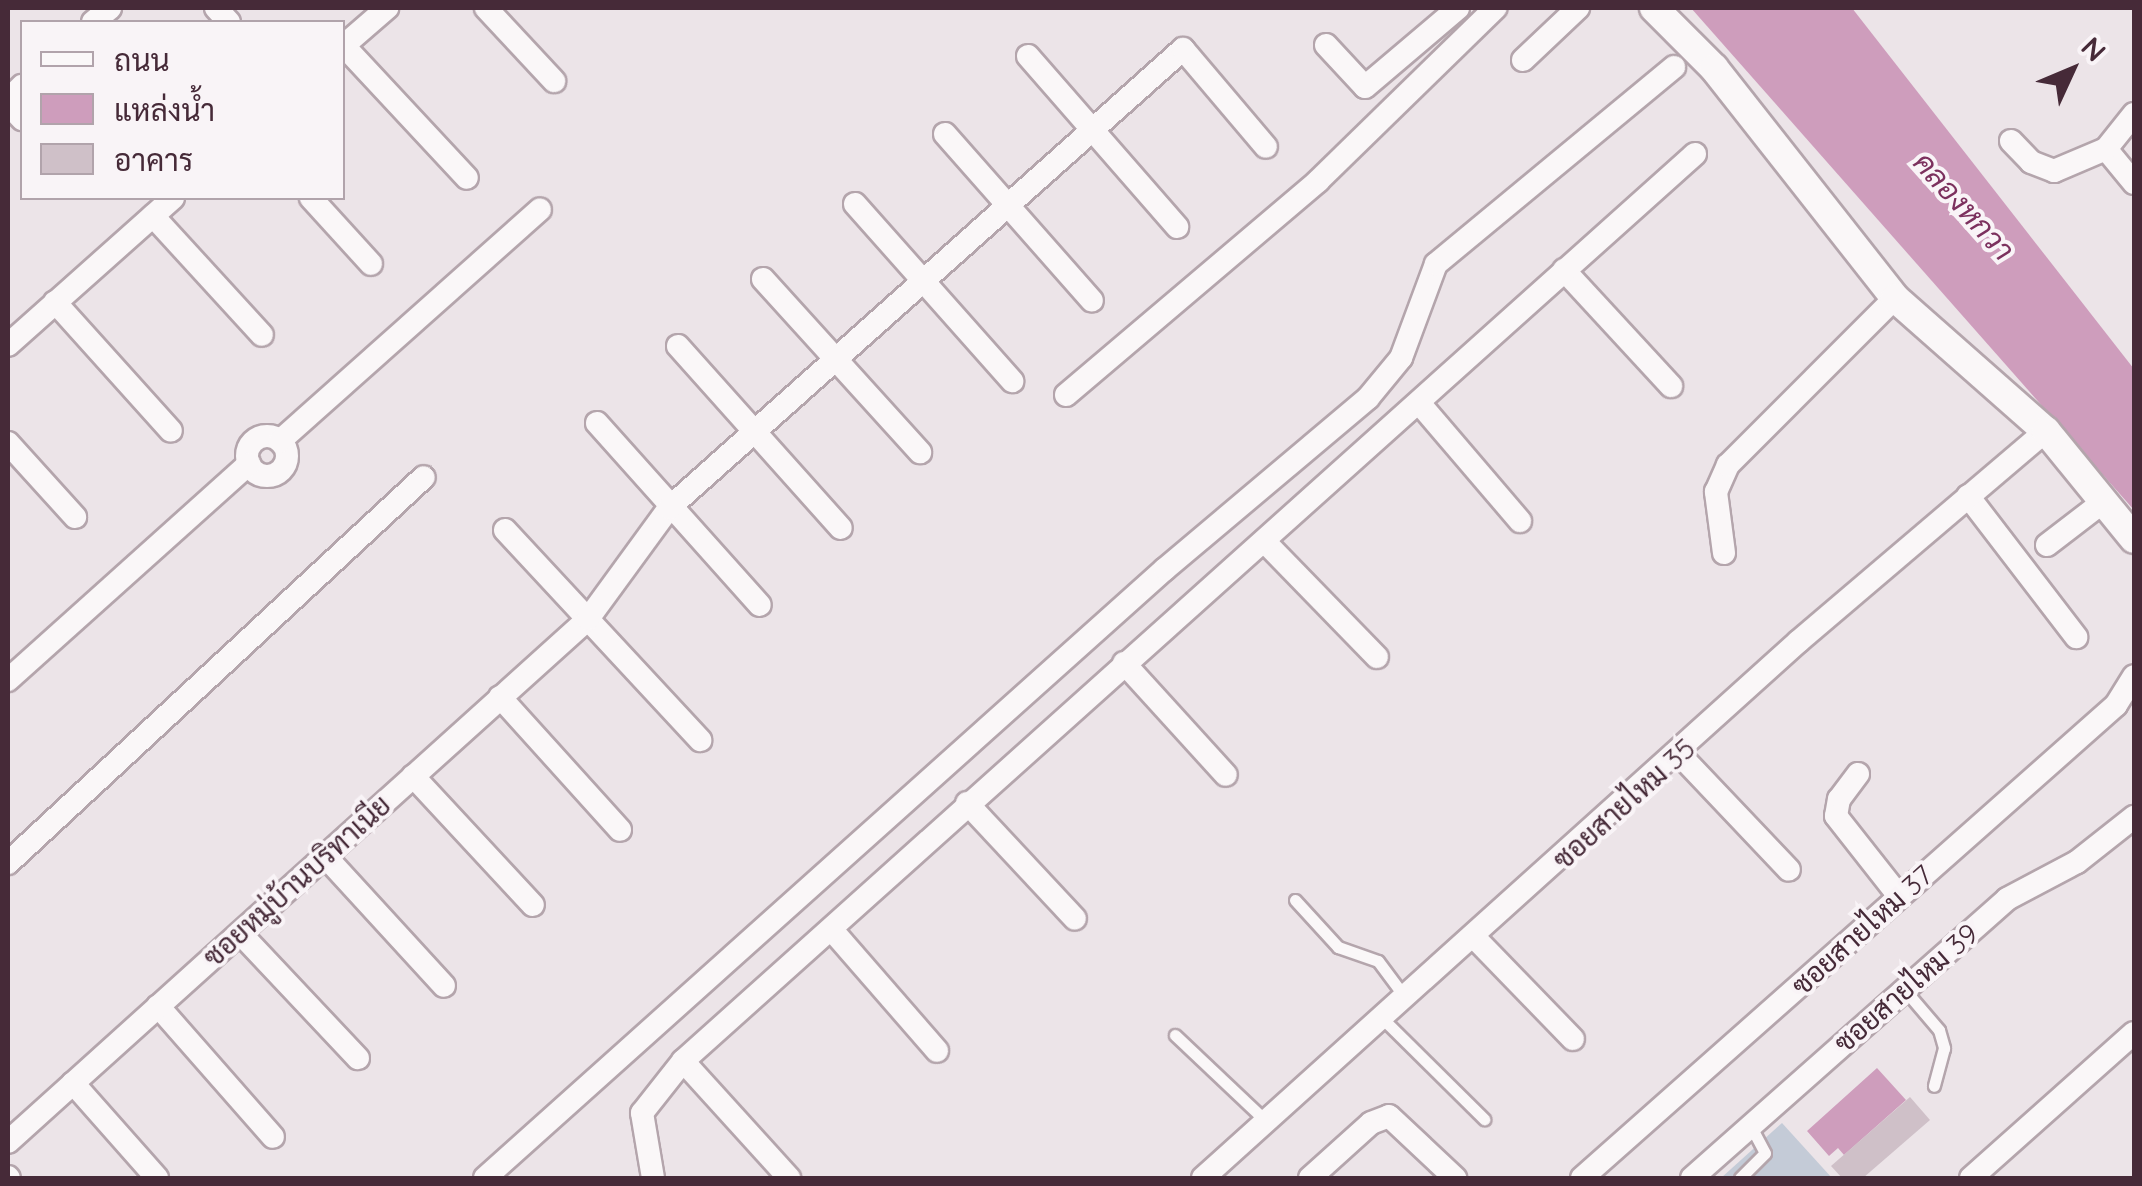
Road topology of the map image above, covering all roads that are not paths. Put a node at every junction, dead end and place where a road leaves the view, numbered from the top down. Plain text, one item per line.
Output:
1 (387, 8) edge
2 (486, 8) edge
3 (1458, 8) edge
4 (1496, 8) edge
5 (1578, 8) edge
6 (1654, 8) edge
7 (345, 44) edge
8 (1326, 46) dead end
9 (345, 48) edge
10 (1028, 56) dead end
11 (1523, 60) dead end
12 (1674, 66) dead end
13 (554, 82) dead end
14 (2134, 114) edge
15 (1094, 132) junction
16 (946, 134) dead end
17 (2011, 141) dead end
18 (1266, 148) dead end
19 (2106, 149) junction
20 (1695, 154) dead end
21 (467, 178) dead end
22 (2134, 183) edge
23 (171, 200) edge
24 (314, 200) edge
25 (855, 204) dead end
26 (1009, 206) junction
27 (540, 209) dead end
28 (152, 216) junction
29 (1178, 228) dead end
30 (371, 264) dead end
31 (1564, 270) junction
32 (762, 279) dead end
33 (924, 282) junction
34 (1895, 298) junction
35 (1092, 301) dead end
36 (55, 302) junction
37 (262, 334) dead end
38 (8, 345) edge
39 (678, 346) dead end
40 (836, 360) junction
41 (1012, 381) dead end
42 (1671, 386) dead end
43 (1066, 395) dead end
44 (1420, 404) junction
45 (598, 422) dead end
46 (171, 430) dead end
47 (754, 431) junction
48 (2046, 431) junction
49 (8, 443) edge
50 (920, 452) dead end
51 (424, 478) dead end
52 (1968, 496) junction
53 (2103, 502) junction
54 (672, 506) junction
55 (75, 517) dead end
56 (1520, 521) dead end
57 (841, 528) dead end
58 (505, 530) dead end
59 (2134, 539) edge
60 (1266, 543) junction
61 (2047, 545) dead end
62 (1724, 553) dead end
63 (760, 605) dead end
64 (588, 619) junction
65 (2076, 638) dead end
66 (1377, 657) dead end
67 (1124, 664) junction
68 (2134, 676) edge
69 (8, 680) edge
70 (500, 698) junction
71 (700, 740) dead end
72 (1680, 754) junction
73 (1858, 774) dead end
74 (1226, 775) dead end
75 (413, 776) junction
76 (967, 804) junction
77 (2134, 818) edge
78 (620, 830) dead end
79 (325, 856) junction
80 (8, 863) edge
81 (1789, 870) dead end
82 (1899, 896) junction
83 (1295, 900) dead end
84 (533, 905) dead end
85 (1075, 920) dead end
86 (832, 930) junction
87 (240, 933) junction
88 (1474, 937) junction
89 (444, 986) dead end
90 (1904, 989) junction
91 (1404, 996) junction
92 (158, 1006) junction
93 (1382, 1018) junction
94 (1175, 1035) dead end
95 (1573, 1039) dead end
96 (2129, 1048) edge
97 (937, 1051) dead end
98 (358, 1058) dead end
99 (683, 1061) junction
100 (74, 1082) junction
101 (1934, 1086) dead end
102 (1484, 1119) dead end
103 (1266, 1122) junction
104 (1751, 1127) junction
105 (273, 1138) dead end
106 (8, 1142) edge
107 (157, 1178) edge
108 (485, 1178) edge
109 (653, 1178) edge
110 (788, 1178) edge
111 (1203, 1178) edge
112 (1310, 1178) edge
113 (1455, 1178) edge
114 (1582, 1178) edge
115 (1692, 1178) edge
116 (1740, 1178) edge
117 (1971, 1178) edge

1 - 7 street
2 - 13 street
3 - 8 street
4 - 43 street
5 - 11 street
6 - 34 street
9 - 21 street
10 - 15 street
12 - 108 street
14 - 19 street
15 - 18 street, ซอยหมู่บ้านบริทาเนีย
15 - 26 street, ซอยหมู่บ้านบริทาเนีย
15 - 29 street
16 - 26 street
17 - 19 street
19 - 22 street
20 - 31 street
23 - 28 street
24 - 30 street
25 - 33 street
26 - 33 street, ซอยหมู่บ้านบริทาเนีย
26 - 35 street
27 - 69 street
28 - 36 street
28 - 37 street
31 - 42 street
31 - 44 street
32 - 40 street
33 - 40 street, ซอยหมู่บ้านบริทาเนีย
33 - 41 street
34 - 48 street
34 - 62 street
36 - 38 street
36 - 46 street
39 - 47 street
40 - 47 street, ซอยหมู่บ้านบริทาเนีย
40 - 50 street
44 - 56 street
44 - 60 street
45 - 54 street
47 - 54 street, ซอยหมู่บ้านบริทาเนีย
47 - 57 street
48 - 52 street, ซอยสายไหม 35
48 - 53 street
49 - 55 street
51 - 80 street
52 - 65 street
52 - 72 street, ซอยสายไหม 35
53 - 59 street
53 - 61 street
54 - 63 street
54 - 64 street, ซอยหมู่บ้านบริทาเนีย
58 - 64 street
60 - 66 street
60 - 67 street
64 - 70 street, ซอยหมู่บ้านบริทาเนีย
64 - 71 street
67 - 74 street
67 - 76 street
68 - 82 street, ซอยสายไหม 37
70 - 75 street, ซอยหมู่บ้านบริทาเนีย
70 - 78 street
72 - 81 street
72 - 88 street, ซอยสายไหม 35
73 - 82 street
75 - 79 street, ซอยหมู่บ้านบริทาเนีย
75 - 84 street
76 - 85 street
76 - 86 street
77 - 90 street, ซอยสายไหม 39
79 - 87 street, ซอยหมู่บ้านบริทาเนีย
79 - 89 street
82 - 114 street, ซอยสายไหม 37
83 - 91 lane
86 - 97 street
86 - 99 street
87 - 92 street, ซอยหมู่บ้านบริทาเนีย
87 - 98 street
88 - 91 street, ซอยสายไหม 35
88 - 95 street
90 - 101 lane
90 - 104 street, ซอยสายไหม 39
91 - 93 street, ซอยสายไหม 35
92 - 100 street, ซอยหมู่บ้านบริทาเนีย
92 - 105 street
93 - 102 lane
93 - 103 street, ซอยสายไหม 35
94 - 103 lane
96 - 117 street
99 - 109 street
99 - 110 street
100 - 106 street, ซอยหมู่บ้านบริทาเนีย
100 - 107 street
103 - 111 street, ซอยสายไหม 35
104 - 115 street, ซอยสายไหม 39
104 - 116 lane
112 - 113 street

